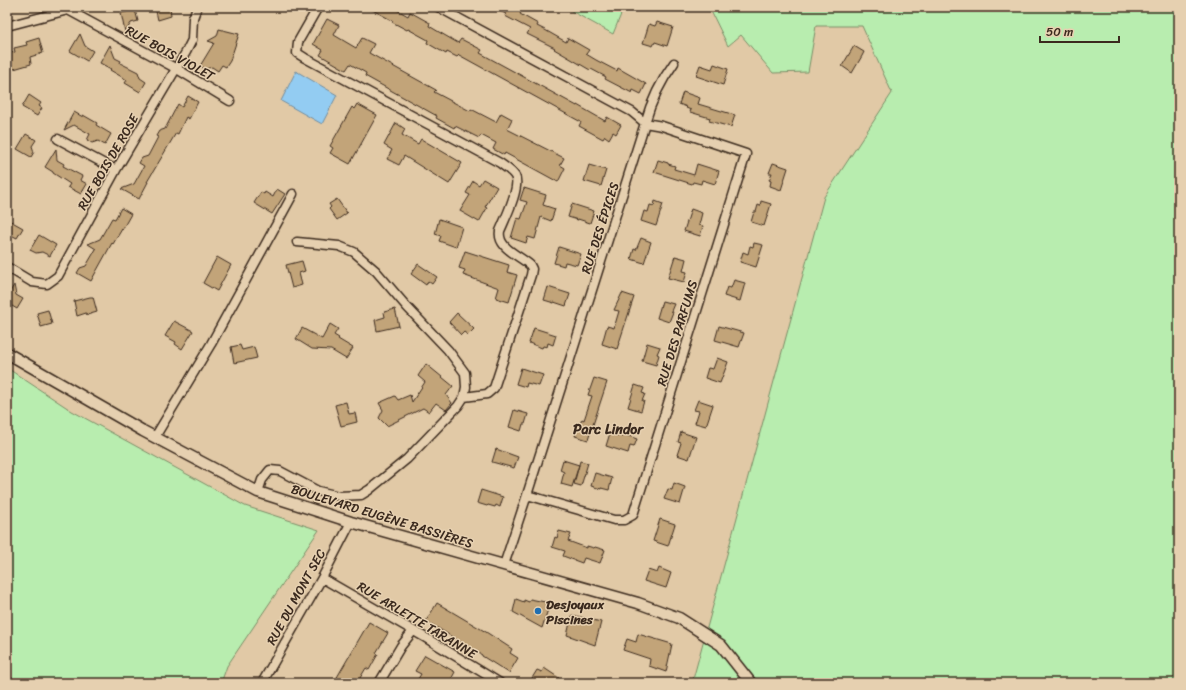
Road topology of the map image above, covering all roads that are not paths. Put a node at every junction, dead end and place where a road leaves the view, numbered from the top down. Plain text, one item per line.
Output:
1 (197, 7) edge
2 (318, 7) edge
3 (438, 7) edge
4 (7, 26) edge
5 (674, 62) dead end
6 (177, 69) junction
7 (230, 101) dead end
8 (645, 123) junction
9 (58, 139) dead end
10 (116, 170) junction
11 (292, 194) dead end
12 (297, 242) dead end
13 (7, 267) edge
14 (7, 353) edge
15 (464, 397) junction
16 (155, 437) junction
17 (258, 492) junction
18 (528, 495) junction
19 (351, 522) junction
20 (504, 565) junction
21 (322, 578) junction
22 (413, 631) junction
23 (262, 683) edge
24 (379, 683) edge
25 (500, 683) edge
26 (751, 683) edge

1 - 6 street, RUE BOIS DE ROSE
2 - 15 street
3 - 8 street
4 - 6 street, RUE BOIS VIOLET
5 - 8 street, RUE DES ÉPICES
6 - 7 street, RUE BOIS VIOLET
6 - 10 street, RUE BOIS DE ROSE
8 - 18 street, RUE DES ÉPICES
8 - 18 street, RUE DES PARFUMS
9 - 10 street
10 - 13 street, RUE BOIS DE ROSE
11 - 16 street
12 - 15 street
14 - 16 street, BOULEVARD EUGÈNE BASSIÈRES
15 - 17 street
16 - 17 street, BOULEVARD EUGÈNE BASSIÈRES
17 - 19 street, BOULEVARD EUGÈNE BASSIÈRES
18 - 20 street, RUE DES ÉPICES
19 - 20 street, BOULEVARD EUGÈNE BASSIÈRES
19 - 21 street, RUE DU MONT SEC
20 - 26 street, BOULEVARD EUGÈNE BASSIÈRES
21 - 22 street, RUE ARLETTE TARANNE
21 - 23 street, RUE DU MONT SEC
22 - 24 street
22 - 25 street, RUE ARLETTE TARANNE

